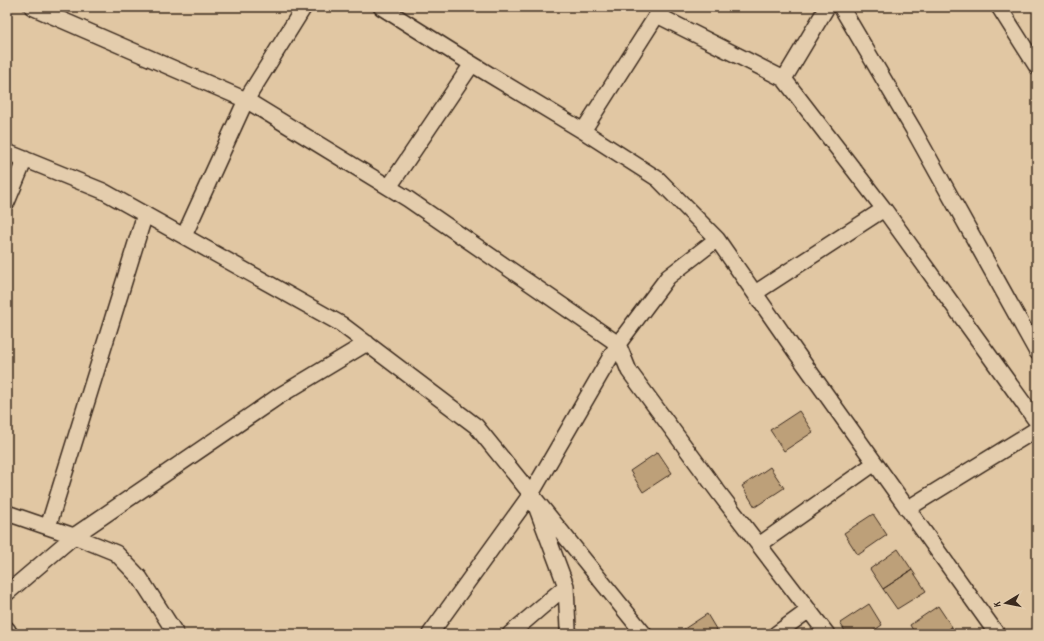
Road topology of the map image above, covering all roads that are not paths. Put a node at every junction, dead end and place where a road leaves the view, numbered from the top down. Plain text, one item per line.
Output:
1 (32, 7) edge
2 (304, 7) edge
3 (381, 7) edge
4 (827, 7) edge
5 (841, 7) edge
6 (999, 7) edge
7 (660, 11) edge
8 (472, 64) junction
9 (1037, 67) edge
10 (784, 79) junction
11 (246, 100) junction
12 (583, 131) junction
13 (7, 152) edge
14 (25, 159) junction
15 (389, 187) junction
16 (7, 202) edge
17 (884, 209) junction
18 (145, 214) junction
19 (184, 236) junction
20 (718, 239) junction
21 (755, 293) junction
22 (367, 343) junction
23 (618, 344) junction
24 (1037, 352) edge
25 (1037, 422) edge
26 (1037, 429) edge
27 (875, 463) junction
28 (531, 494) junction
29 (907, 509) junction
30 (7, 513) edge
31 (48, 527) junction
32 (74, 536) junction
33 (759, 545) junction
34 (566, 586) junction
35 (7, 592) edge
36 (809, 610) junction
37 (7, 629) edge
38 (10, 634) edge
39 (176, 634) edge
40 (430, 634) edge
41 (510, 634) edge
42 (568, 634) edge
43 (644, 634) edge
44 (776, 634) edge
45 (827, 634) edge
46 (997, 634) edge

1 - 11 street
2 - 11 street
3 - 8 street
4 - 10 street
5 - 24 street
6 - 9 street
7 - 10 street
7 - 12 street
8 - 12 street
8 - 15 street
10 - 17 street
11 - 15 street
11 - 19 street
12 - 20 street
13 - 14 street
14 - 16 street
14 - 18 street
15 - 23 street
17 - 21 street
17 - 25 street
18 - 19 street
18 - 31 street
19 - 22 street
20 - 21 street
20 - 23 street
21 - 27 street
22 - 28 street
22 - 32 street
23 - 28 street
23 - 33 street
26 - 29 street
27 - 29 street
27 - 33 street
28 - 34 street
28 - 40 street
28 - 43 street
29 - 46 street
30 - 31 street
31 - 32 street
32 - 35 street
32 - 39 street
33 - 36 street
34 - 41 street
34 - 42 street
36 - 44 street
36 - 45 street
37 - 38 street

